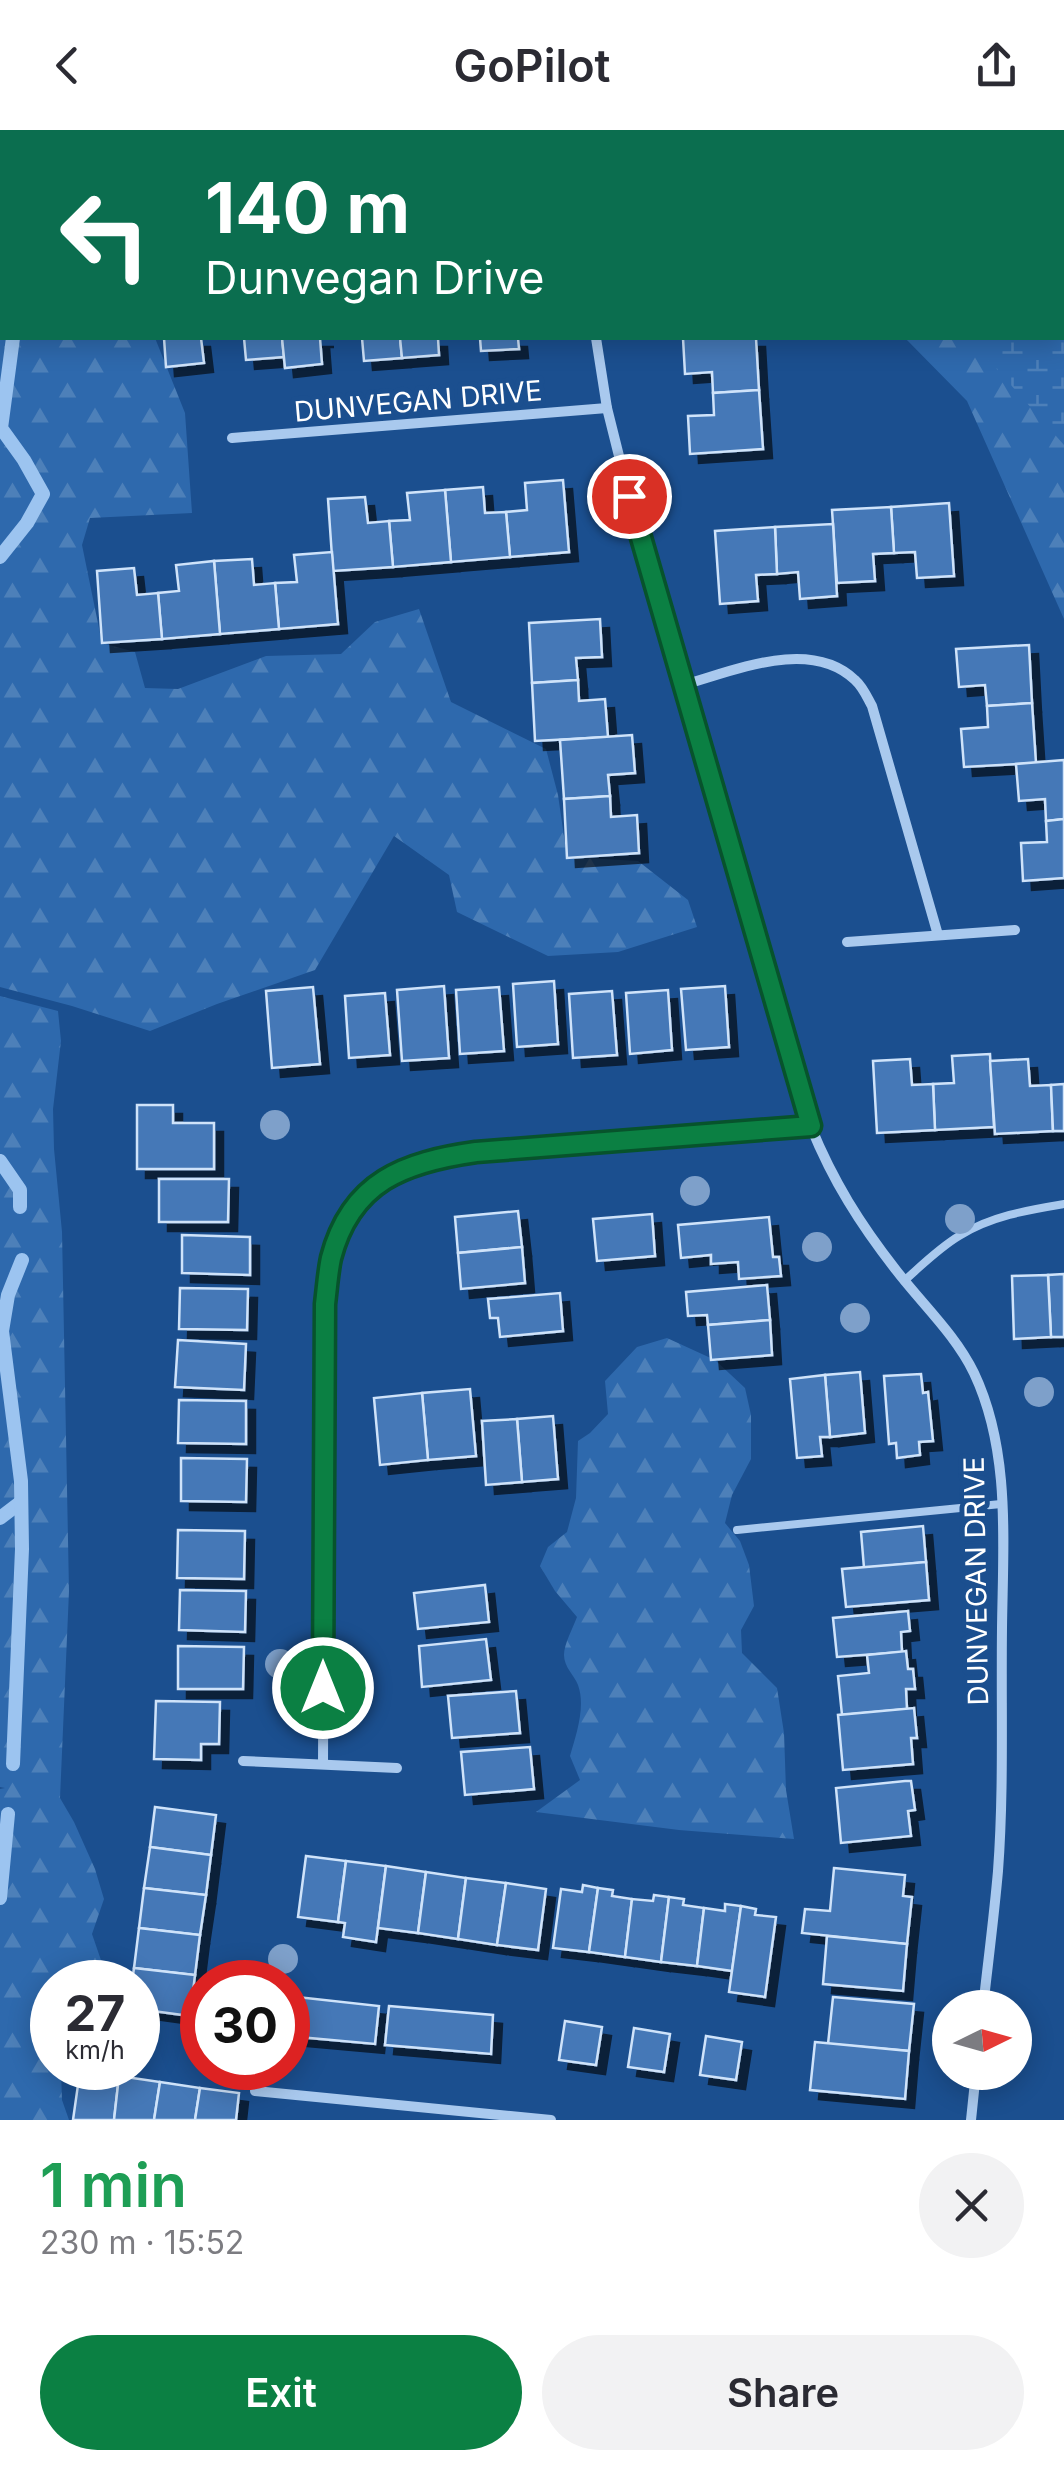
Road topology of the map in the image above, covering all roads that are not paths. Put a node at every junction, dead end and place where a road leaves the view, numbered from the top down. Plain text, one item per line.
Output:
1 (596, 340) edge
2 (607, 408) junction
3 (232, 438) dead end
4 (682, 685) junction
5 (1015, 930) dead end
6 (938, 935) junction
7 (847, 942) dead end
8 (811, 1126) junction
9 (1064, 1204) edge
10 (904, 1281) junction
11 (1001, 1504) junction
12 (737, 1530) dead end
13 (243, 1761) dead end
14 (323, 1764) junction
15 (397, 1768) dead end
16 (985, 1990) edge
17 (974, 2090) edge
18 (255, 2091) dead end
19 (551, 2120) edge
20 (971, 2120) edge

1 - 2 street, DUNVEGAN DRIVE
2 - 3 street, DUNVEGAN DRIVE
2 - 4 street, DUNVEGAN DRIVE
4 - 6 street
4 - 8 street, DUNVEGAN DRIVE
5 - 6 street
6 - 7 street
8 - 10 street, DUNVEGAN DRIVE
8 - 14 street
9 - 10 lane
10 - 11 street, DUNVEGAN DRIVE
11 - 12 lane
11 - 16 street, DUNVEGAN DRIVE
13 - 14 street
14 - 15 street
17 - 20 street
18 - 19 street

